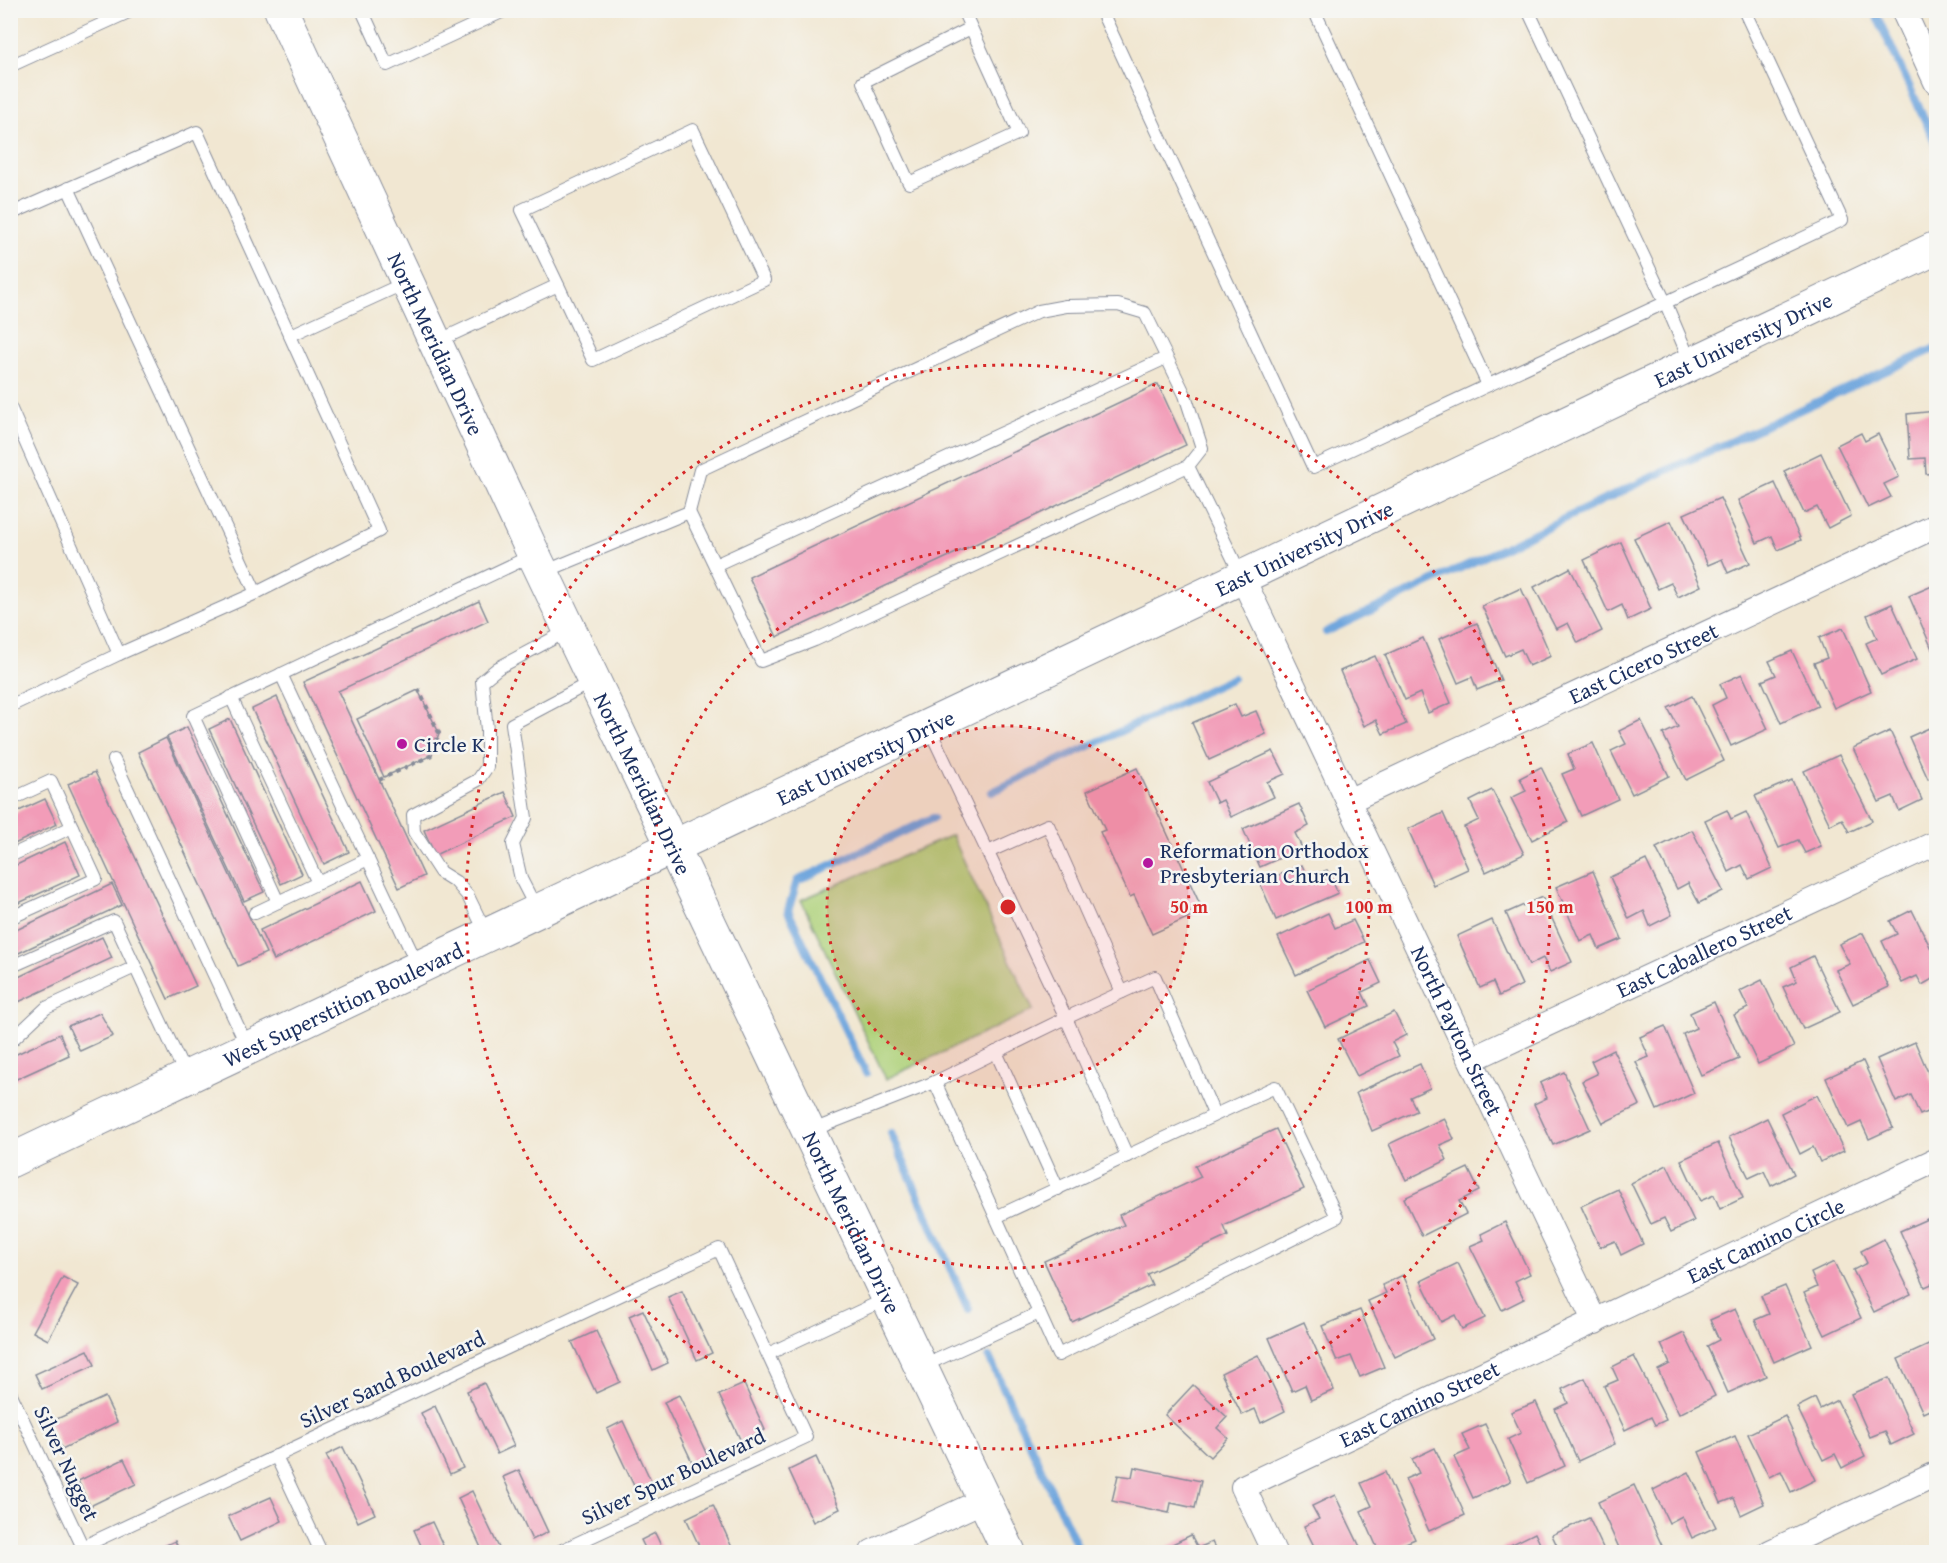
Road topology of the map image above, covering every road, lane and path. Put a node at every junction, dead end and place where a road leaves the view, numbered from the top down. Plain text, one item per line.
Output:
1 (133, 10) edge
2 (281, 10) edge
3 (362, 10) edge
4 (506, 10) edge
5 (963, 10) edge
6 (1101, 10) edge
7 (1314, 10) edge
8 (1528, 10) edge
9 (1744, 10) edge
10 (1903, 10) edge
11 (971, 28) junction
12 (10, 66) edge
13 (1936, 82) edge
14 (68, 188) junction
15 (10, 214) edge
16 (1936, 248) edge
17 (407, 281) junction
18 (558, 285) junction
19 (1666, 304) junction
20 (291, 335) junction
21 (435, 342) junction
22 (1166, 358) junction
23 (1692, 364) junction
24 (1488, 385) junction
25 (10, 407) edge
26 (1188, 466) junction
27 (688, 512) junction
28 (1936, 526) edge
29 (538, 563) junction
30 (715, 565) junction
31 (1242, 577) junction
32 (256, 593) junction
33 (570, 629) junction
34 (119, 654) junction
35 (281, 674) junction
36 (594, 681) junction
37 (417, 686) dead end
38 (231, 698) junction
39 (10, 706) edge
40 (928, 727) junction
41 (114, 760) dead end
42 (379, 780) dead end
43 (10, 800) edge
44 (1348, 801) junction
45 (72, 827) junction
46 (1936, 843) edge
47 (675, 848) junction
48 (988, 852) junction
49 (10, 856) edge
50 (368, 859) junction
51 (318, 883) junction
52 (278, 902) junction
53 (255, 913) dead end
54 (539, 914) junction
55 (10, 918) edge
56 (488, 937) junction
57 (10, 967) edge
58 (135, 968) junction
59 (419, 969) junction
60 (1122, 992) junction
61 (1066, 1018) junction
62 (10, 1042) edge
63 (249, 1049) junction
64 (996, 1052) junction
65 (1472, 1059) junction
66 (187, 1078) junction
67 (935, 1082) junction
68 (1214, 1114) junction
69 (809, 1131) junction
70 (1127, 1156) junction
71 (1936, 1160) edge
72 (10, 1161) edge
73 (1058, 1189) junction
74 (996, 1217) junction
75 (888, 1298) junction
76 (1039, 1313) junction
77 (1595, 1322) junction
78 (768, 1354) junction
79 (921, 1367) junction
80 (10, 1392) edge
81 (276, 1456) junction
82 (1936, 1474) edge
83 (984, 1500) junction
84 (83, 1550) edge
85 (321, 1552) edge
86 (558, 1552) edge
87 (872, 1552) edge
88 (1009, 1552) edge
89 (1274, 1552) edge
90 (1770, 1552) edge

1 - 12 lane
2 - 17 main road, North Meridian Drive
3 - 4 lane
5 - 11 lane
6 - 24 lane
7 - 24 lane
8 - 19 lane
9 - 19 lane
10 - 13 street
11 - 11 lane
14 - 15 lane
14 - 20 lane
14 - 32 lane
16 - 23 main road, East University Drive
17 - 20 lane
17 - 21 main road, North Meridian Drive
18 - 18 lane
18 - 21 lane
19 - 23 lane
19 - 24 lane
20 - 32 lane
21 - 29 main road, North Meridian Drive
22 - 26 lane
22 - 27 lane
22 - 30 lane
23 - 31 main road, East University Drive
25 - 34 lane
26 - 30 lane
26 - 31 lane
27 - 29 lane
27 - 30 lane
28 - 44 street, East Cicero Street
29 - 33 main road, North Meridian Drive
29 - 35 lane
31 - 40 main road, East University Drive
31 - 44 street, North Payton Street
32 - 34 lane
33 - 36 main road, North Meridian Drive
33 - 56 lane
34 - 39 lane
35 - 38 lane
35 - 50 lane
36 - 47 main road, North Meridian Drive
36 - 54 lane
37 - 42 path
38 - 51 lane
38 - 52 lane
40 - 47 main road, East University Drive
40 - 48 lane
41 - 63 lane
43 - 45 lane
44 - 65 street, North Payton Street
45 - 49 lane
45 - 55 lane
46 - 65 street, East Caballero Street
47 - 54 main road, West Superstition Boulevard
47 - 69 main road, North Meridian Drive
48 - 60 lane
48 - 61 lane
50 - 51 lane
50 - 59 lane
51 - 52 lane
52 - 53 lane
54 - 56 main road, West Superstition Boulevard
56 - 59 main road, West Superstition Boulevard
57 - 58 lane
58 - 62 lane
58 - 66 lane
59 - 63 main road, West Superstition Boulevard
60 - 61 lane
60 - 68 lane
61 - 64 lane
61 - 70 lane
63 - 66 main road, West Superstition Boulevard
64 - 67 lane
64 - 73 lane
65 - 77 street, North Payton Street
66 - 72 main road, West Superstition Boulevard
67 - 69 lane
67 - 74 lane
68 - 70 lane
68 - 76 lane
69 - 75 main road, North Meridian Drive
70 - 73 lane
71 - 77 street, East Camino Circle
73 - 74 lane
74 - 76 lane
75 - 78 lane
75 - 79 main road, North Meridian Drive
76 - 79 lane
77 - 89 street, East Camino Street
78 - 81 lane, Silver Sand Boulevard
78 - 86 lane, Silver Spur Boulevard
79 - 83 main road, North Meridian Drive
80 - 84 lane, Silver Nugget
81 - 84 lane, Silver Sand Boulevard
81 - 85 lane
82 - 90 street
83 - 87 street
83 - 88 main road, North Meridian Drive

